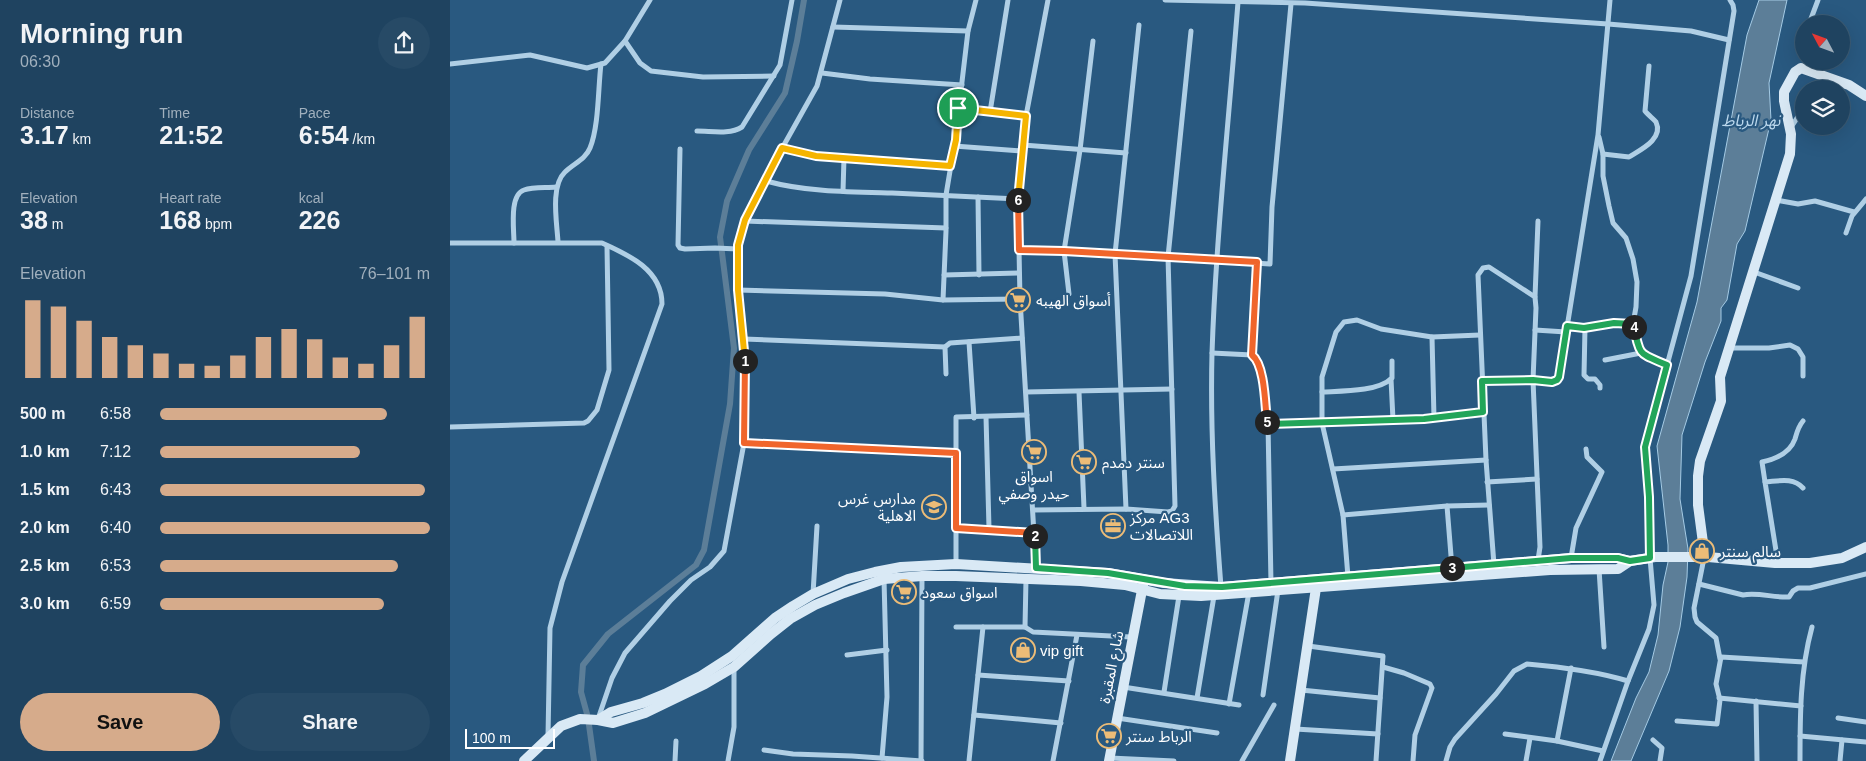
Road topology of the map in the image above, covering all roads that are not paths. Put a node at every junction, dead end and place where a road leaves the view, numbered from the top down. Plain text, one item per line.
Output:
1 (650, 0) edge
2 (792, 0) edge
3 (840, 0) edge
4 (976, 0) edge
5 (1008, 0) edge
6 (1048, 0) edge
7 (1165, 0) edge
8 (1610, 0) edge
9 (1730, 0) edge
10 (1818, 0) edge
11 (1238, 2) junction
12 (1305, 2) edge
13 (1291, 4) junction
14 (1812, 15) edge
15 (1608, 24) junction
16 (1139, 25) dead end
17 (833, 27) junction
18 (968, 30) junction
19 (1191, 31) dead end
20 (1729, 40) junction
21 (625, 41) junction
22 (1092, 41) dead end
23 (450, 64) edge
24 (600, 64) junction
25 (1649, 66) dead end
26 (1797, 70) edge
27 (1814, 70) edge
28 (822, 73) junction
29 (774, 76) junction
30 (1824, 76) junction
31 (1822, 80) edge
32 (962, 84) junction
33 (1866, 96) edge
34 (958, 108) junction
35 (990, 112) junction
36 (1026, 116) junction
37 (1795, 120) edge
38 (1790, 127) junction
39 (697, 131) dead end
40 (1598, 135) junction
41 (1023, 145) junction
42 (954, 146) junction
43 (782, 148) junction
44 (680, 149) dead end
45 (1080, 150) junction
46 (1022, 151) junction
47 (1126, 153) junction
48 (1603, 154) junction
49 (844, 158) junction
50 (950, 166) junction
51 (766, 181) junction
52 (556, 187) junction
53 (843, 191) junction
54 (946, 195) junction
55 (978, 197) junction
56 (1018, 199) junction
57 (1866, 199) edge
58 (1776, 200) junction
59 (1854, 212) junction
60 (745, 220) junction
61 (1538, 221) dead end
62 (946, 228) junction
63 (1846, 232) dead end
64 (558, 242) junction
65 (450, 243) edge
66 (514, 243) junction
67 (607, 246) junction
68 (736, 249) junction
69 (1019, 250) junction
70 (1064, 251) junction
71 (1115, 254) junction
72 (1168, 257) junction
73 (1218, 260) junction
74 (1257, 262) junction
75 (1754, 272) junction
76 (1019, 273) junction
77 (944, 275) junction
78 (980, 275) junction
79 (1798, 288) dead end
80 (738, 290) junction
81 (1069, 294) dead end
82 (1535, 296) junction
83 (1020, 298) junction
84 (943, 300) junction
85 (1633, 324) junction
86 (1567, 326) junction
87 (1584, 328) junction
88 (1536, 330) junction
89 (1566, 332) junction
90 (1480, 335) junction
91 (1022, 338) junction
92 (1432, 338) junction
93 (744, 339) junction
94 (969, 342) junction
95 (945, 347) junction
96 (1730, 348) junction
97 (1212, 353) junction
98 (1641, 354) junction
99 (1252, 355) junction
100 (1605, 360) dead end
101 (1392, 361) dead end
102 (1667, 365) junction
103 (946, 374) dead end
104 (1803, 376) dead end
105 (1391, 380) junction
106 (1533, 380) junction
107 (1482, 381) junction
108 (1600, 388) dead end
109 (1172, 389) junction
110 (1120, 391) junction
111 (1026, 392) junction
112 (1079, 392) junction
113 (1322, 392) junction
114 (1483, 412) junction
115 (1027, 415) junction
116 (986, 417) junction
117 (974, 418) junction
118 (1434, 418) junction
119 (1393, 420) junction
120 (1803, 421) dead end
121 (1322, 423) junction
122 (1268, 424) junction
123 (450, 426) edge
124 (744, 443) junction
125 (1586, 448) dead end
126 (956, 453) junction
127 (1486, 460) junction
128 (1333, 469) junction
129 (1536, 479) junction
130 (1487, 482) junction
131 (1765, 482) junction
132 (1803, 488) dead end
133 (1489, 504) junction
134 (1446, 506) junction
135 (1084, 508) junction
136 (1126, 509) junction
137 (1033, 510) junction
138 (1342, 515) junction
139 (817, 526) dead end
140 (956, 528) junction
141 (989, 528) junction
142 (1035, 533) junction
143 (1866, 547) edge
144 (1571, 558) junction
145 (1653, 558) junction
146 (1702, 558) junction
147 (1538, 560) junction
148 (1630, 561) junction
149 (1778, 563) junction
150 (956, 564) junction
151 (1494, 565) junction
152 (1036, 568) junction
153 (1452, 568) junction
154 (1599, 568) junction
155 (1866, 574) edge
156 (922, 576) junction
157 (1403, 577) junction
158 (851, 578) junction
159 (1348, 578) junction
160 (884, 579) junction
161 (1030, 580) junction
162 (1699, 584) junction
163 (1143, 585) junction
164 (1222, 587) junction
165 (1275, 587) junction
166 (1316, 588) junction
167 (854, 590) junction
168 (1249, 592) junction
169 (813, 594) junction
170 (1179, 596) junction
171 (1214, 596) junction
172 (956, 627) dead end
173 (1024, 627) junction
174 (1812, 627) dead end
175 (984, 628) junction
176 (1077, 635) junction
177 (1131, 637) junction
178 (1308, 646) junction
179 (1604, 647) dead end
180 (887, 650) junction
181 (847, 655) dead end
182 (1720, 659) junction
183 (1804, 662) junction
184 (734, 667) junction
185 (1383, 667) junction
186 (1571, 668) junction
187 (978, 674) junction
188 (703, 680) junction
189 (1069, 681) junction
190 (1628, 681) junction
191 (1123, 687) junction
192 (1301, 690) junction
193 (1164, 692) junction
194 (1263, 695) dead end
195 (1197, 698) junction
196 (1380, 698) junction
197 (1719, 698) junction
198 (1756, 701) junction
199 (1229, 704) junction
200 (1239, 705) dead end
201 (1274, 705) dead end
202 (1801, 706) junction
203 (974, 716) junction
204 (1117, 718) junction
205 (1838, 718) dead end
206 (598, 720) junction
207 (1677, 721) dead end
208 (1866, 722) edge
209 (1061, 723) junction
210 (1296, 729) junction
211 (1218, 733) dead end
212 (1378, 734) junction
213 (1505, 734) dead end
214 (1800, 736) junction
215 (548, 738) junction
216 (1530, 738) junction
217 (1653, 740) dead end
218 (1842, 740) junction
219 (676, 741) dead end
220 (1557, 742) junction
221 (1866, 742) edge
222 (764, 750) dead end
223 (1604, 751) junction
224 (793, 754) junction
225 (851, 758) edge
226 (882, 758) junction
227 (1109, 759) edge
228 (525, 761) edge
229 (675, 761) edge
230 (728, 761) edge
231 (792, 761) edge
232 (922, 761) edge
233 (969, 761) edge
234 (1053, 761) edge
235 (1174, 761) edge
236 (1242, 761) edge
237 (1290, 761) edge
238 (1376, 761) edge
239 (1413, 761) edge
240 (1446, 761) edge
241 (1526, 761) edge
242 (1600, 761) edge
243 (1660, 761) edge
244 (1757, 761) edge
245 (1800, 761) edge
246 (1840, 761) edge

1 - 21 street
2 - 29 street
3 - 17 street
4 - 18 street
5 - 35 street
6 - 36 street
7 - 11 street
8 - 15 street
9 - 20 street
10 - 14 street
11 - 13 street
11 - 73 street
12 - 13 street
12 - 15 street
13 - 74 street
15 - 20 street
15 - 40 street
16 - 47 street
17 - 18 street
17 - 28 street
18 - 32 street
19 - 72 street
20 - 102 street
21 - 24 street
21 - 29 street
22 - 45 street
23 - 24 street
24 - 52 street
25 - 48 street
26 - 38 street
27 - 30 street
28 - 32 street
28 - 43 street
29 - 39 street
30 - 31 street
30 - 33 street
32 - 34 street
34 - 35 street
34 - 42 street
35 - 36 street
36 - 41 street
37 - 38 street
38 - 58 street
40 - 48 street
40 - 86 street
41 - 45 street
41 - 46 street
42 - 46 street
42 - 50 street
43 - 49 street
43 - 51 street
44 - 68 street
45 - 47 street
45 - 70 street
46 - 56 street
47 - 71 street
48 - 85 street
49 - 50 street
49 - 53 street
50 - 54 street
51 - 53 street
51 - 60 street
52 - 64 street
52 - 66 street
53 - 54 street
54 - 55 street
54 - 62 street
55 - 56 street
55 - 78 street
56 - 69 street
57 - 59 street
58 - 59 street
58 - 75 street
59 - 63 street
60 - 62 street
60 - 68 street
61 - 82 street
62 - 77 street
64 - 66 street
64 - 67 street
65 - 66 street
67 - 123 street
67 - 215 street
68 - 80 street
69 - 70 street
69 - 76 street
70 - 71 street
70 - 81 street
71 - 72 street
71 - 110 street
72 - 73 street
72 - 109 street
73 - 74 street
73 - 97 street
74 - 99 street
75 - 79 street
75 - 96 street
76 - 78 street
76 - 83 street
77 - 78 street
77 - 84 street
80 - 84 street
80 - 93 street
82 - 88 street
82 - 90 street
83 - 84 street
83 - 91 street
85 - 87 street
85 - 98 street
86 - 87 street
86 - 89 street
87 - 108 street
88 - 89 street
88 - 106 street
89 - 106 street
90 - 92 street
90 - 107 street
91 - 94 street
91 - 111 street
92 - 113 street
92 - 118 street
93 - 95 street
93 - 124 street
94 - 95 street
94 - 117 street
95 - 103 street
96 - 104 street
96 - 146 street
97 - 99 street
97 - 164 street
98 - 100 street
98 - 102 street
99 - 122 street
101 - 105 street
102 - 145 street
105 - 113 street
105 - 119 street
106 - 107 street
106 - 129 street
107 - 114 street
109 - 110 street
109 - 136 street
110 - 112 street
110 - 136 street
111 - 112 street
111 - 115 street
112 - 135 street
113 - 121 street
114 - 118 street
114 - 127 street
115 - 116 street
115 - 137 street
116 - 117 street
116 - 141 street
117 - 126 street
118 - 119 street
119 - 121 street
120 - 131 street
121 - 122 street
121 - 128 street
122 - 165 street
124 - 126 street
124 - 206 street
125 - 144 street
126 - 140 street
127 - 128 street
127 - 130 street
128 - 138 street
129 - 130 street
129 - 147 street
130 - 133 street
131 - 132 street
131 - 149 street
133 - 134 street
133 - 151 street
134 - 138 street
134 - 153 street
135 - 136 street
135 - 137 street
137 - 142 street
138 - 159 street
139 - 169 street
140 - 141 street
140 - 150 street
141 - 142 street
142 - 152 street
143 - 149 street
144 - 147 street
144 - 148 street
145 - 146 street
145 - 148 street
145 - 190 street
146 - 149 street
146 - 162 street
147 - 151 street
148 - 154 street
150 - 152 street
150 - 158 street
151 - 153 street
152 - 161 street
152 - 163 street
153 - 157 street
154 - 157 street
154 - 179 street
155 - 162 street
156 - 160 street
156 - 161 street
156 - 232 street
157 - 159 street
157 - 166 street
158 - 167 street
158 - 169 street
159 - 165 street
160 - 167 street
160 - 180 street
161 - 163 street
161 - 173 street
162 - 182 street
163 - 164 street
163 - 170 street
163 - 177 street, شارع المقبرة
164 - 165 street
165 - 166 street
165 - 168 street
165 - 194 street
166 - 178 street
167 - 184 street
168 - 171 street
168 - 199 street
169 - 188 street
170 - 171 street
170 - 193 street
171 - 195 street
172 - 175 street
173 - 175 street
173 - 176 street
174 - 183 street
175 - 187 street
176 - 177 street
176 - 189 street
177 - 191 street, شارع المقبرة
178 - 185 street
178 - 192 street
180 - 181 street
180 - 226 street
182 - 183 street
182 - 197 street
183 - 202 street
184 - 188 street
184 - 230 street
185 - 196 street
185 - 239 street
186 - 190 street
186 - 220 street
186 - 240 street
187 - 189 street
187 - 203 street
188 - 206 street
189 - 209 street
190 - 223 street
191 - 193 street
191 - 204 street, شارع المقبرة
192 - 196 street
192 - 210 street
193 - 195 street
195 - 199 street
196 - 212 street
197 - 198 street
197 - 207 street
198 - 202 street
198 - 244 street
199 - 200 street
201 - 236 street
202 - 214 street
203 - 209 street
203 - 233 street
204 - 211 street
204 - 227 street, شارع المقبرة
205 - 208 street
206 - 215 street
209 - 234 street
210 - 212 street
210 - 237 street
212 - 238 street
213 - 216 street
214 - 218 street
214 - 245 street
215 - 228 street
216 - 220 street
216 - 241 street
217 - 243 street
218 - 221 street
218 - 246 street
219 - 229 street
220 - 223 street
222 - 224 street
223 - 242 street
224 - 225 street
224 - 231 street
225 - 226 street
226 - 232 street
227 - 235 street

